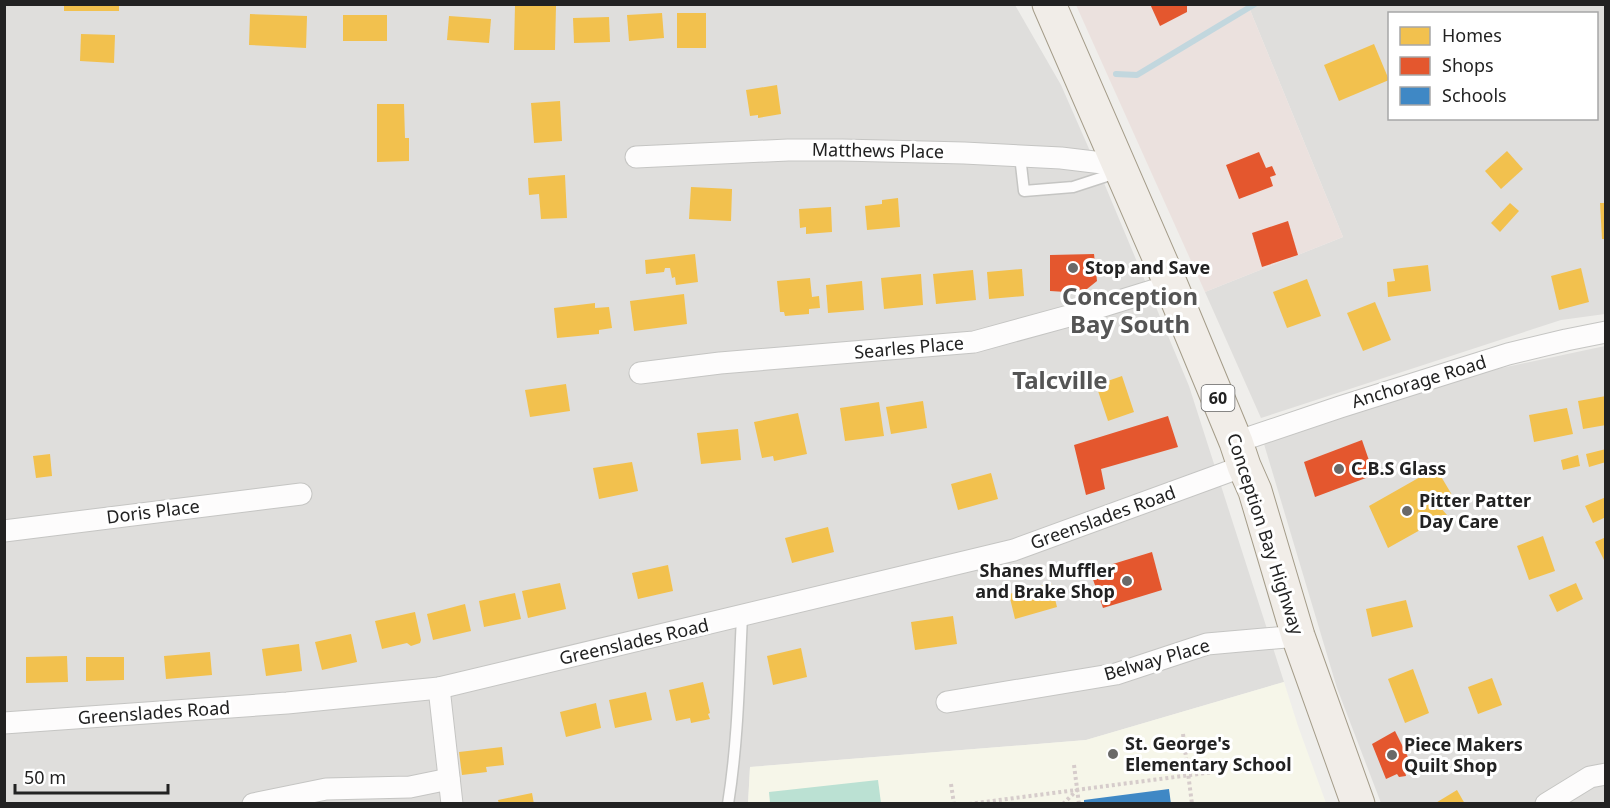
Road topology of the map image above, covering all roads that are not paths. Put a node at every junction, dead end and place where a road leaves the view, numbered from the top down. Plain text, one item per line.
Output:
1 (1048, 4) edge
2 (1020, 156) junction
3 (636, 157) dead end
4 (1120, 168) junction
5 (1171, 285) junction
6 (1605, 332) edge
7 (640, 373) dead end
8 (1240, 454) junction
9 (301, 494) dead end
10 (4, 531) edge
11 (742, 616) junction
12 (1298, 636) junction
13 (439, 688) junction
14 (947, 702) dead end
15 (4, 723) edge
16 (1605, 774) edge
17 (449, 779) junction
18 (253, 804) edge
19 (452, 804) edge
20 (728, 804) edge
21 (1358, 804) edge
22 (1546, 804) edge

1 - 4 main road, Conception Bay Highway / 60
2 - 3 street, Matthews Place
2 - 4 street, Matthews Place
2 - 4 lane
4 - 5 main road, Conception Bay Highway / 60
5 - 7 street, Searles Place
5 - 8 main road, Conception Bay Highway / 60
6 - 8 street, Anchorage Road
8 - 11 street, Greenslades Road
8 - 12 main road, Conception Bay Highway / 60
9 - 10 street, Doris Place
11 - 13 street, Greenslades Road
11 - 20 lane
12 - 14 street, Belway Place
12 - 21 main road, Conception Bay Highway / 60
13 - 15 street, Greenslades Road
13 - 17 street
16 - 22 street
17 - 18 street
17 - 19 street

